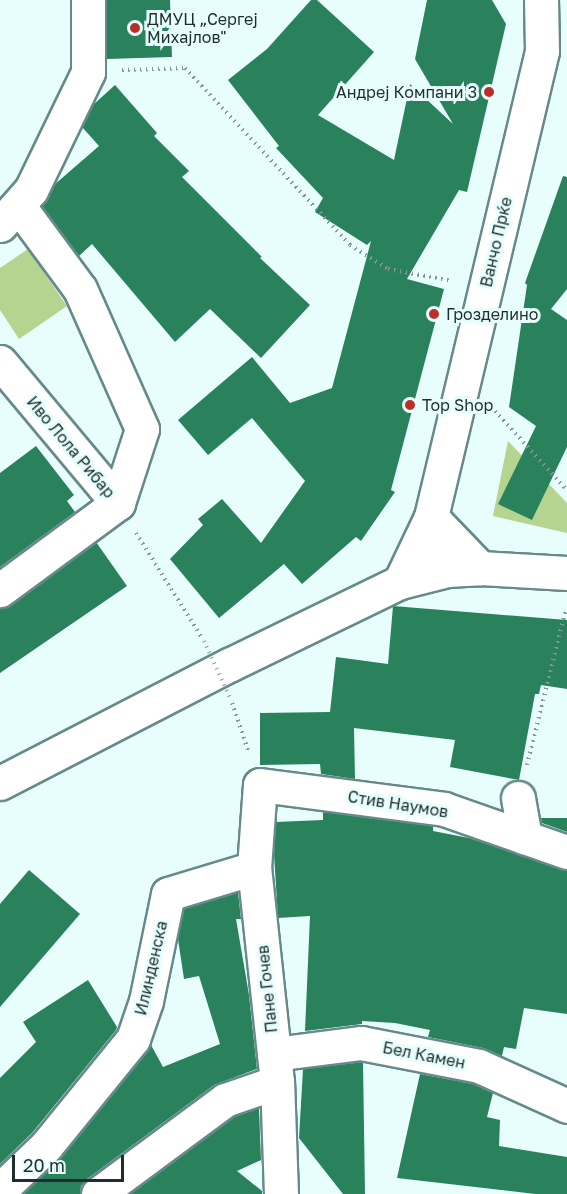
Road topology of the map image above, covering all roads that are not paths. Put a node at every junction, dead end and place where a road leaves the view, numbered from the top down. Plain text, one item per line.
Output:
1 (88, 0) edge
2 (541, 0) edge
3 (9, 215) edge
4 (0, 362) edge
5 (118, 503) junction
6 (430, 517) junction
7 (480, 568) junction
8 (567, 573) edge
9 (425, 575) junction
10 (0, 590) edge
11 (0, 783) edge
12 (260, 785) joint
13 (518, 798) road end
14 (525, 837) junction
15 (567, 852) edge
16 (254, 868) junction
17 (275, 1068) junction
18 (567, 1106) edge
19 (0, 1190) edge
20 (98, 1194) edge
21 (281, 1194) edge

1 - 3 street
2 - 6 street, Ванчо Прќе
3 - 5 street
4 - 5 street, Иво Лола Рибар
5 - 10 street, Иво Лола Рибар
6 - 7 street
6 - 9 street, Ванчо Прќе
6 - 9 street
7 - 8 street
7 - 9 street
9 - 11 street
12 - 14 street, Стив Наумов
12 - 16 street, Пане Гочев
13 - 14 street
14 - 15 street, Стив Наумов
16 - 17 street, Пане Гочев
16 - 19 street, Илинденска
17 - 18 street, Бел Камен
17 - 20 street, Бел Камен
17 - 21 street, Пане Гочев

